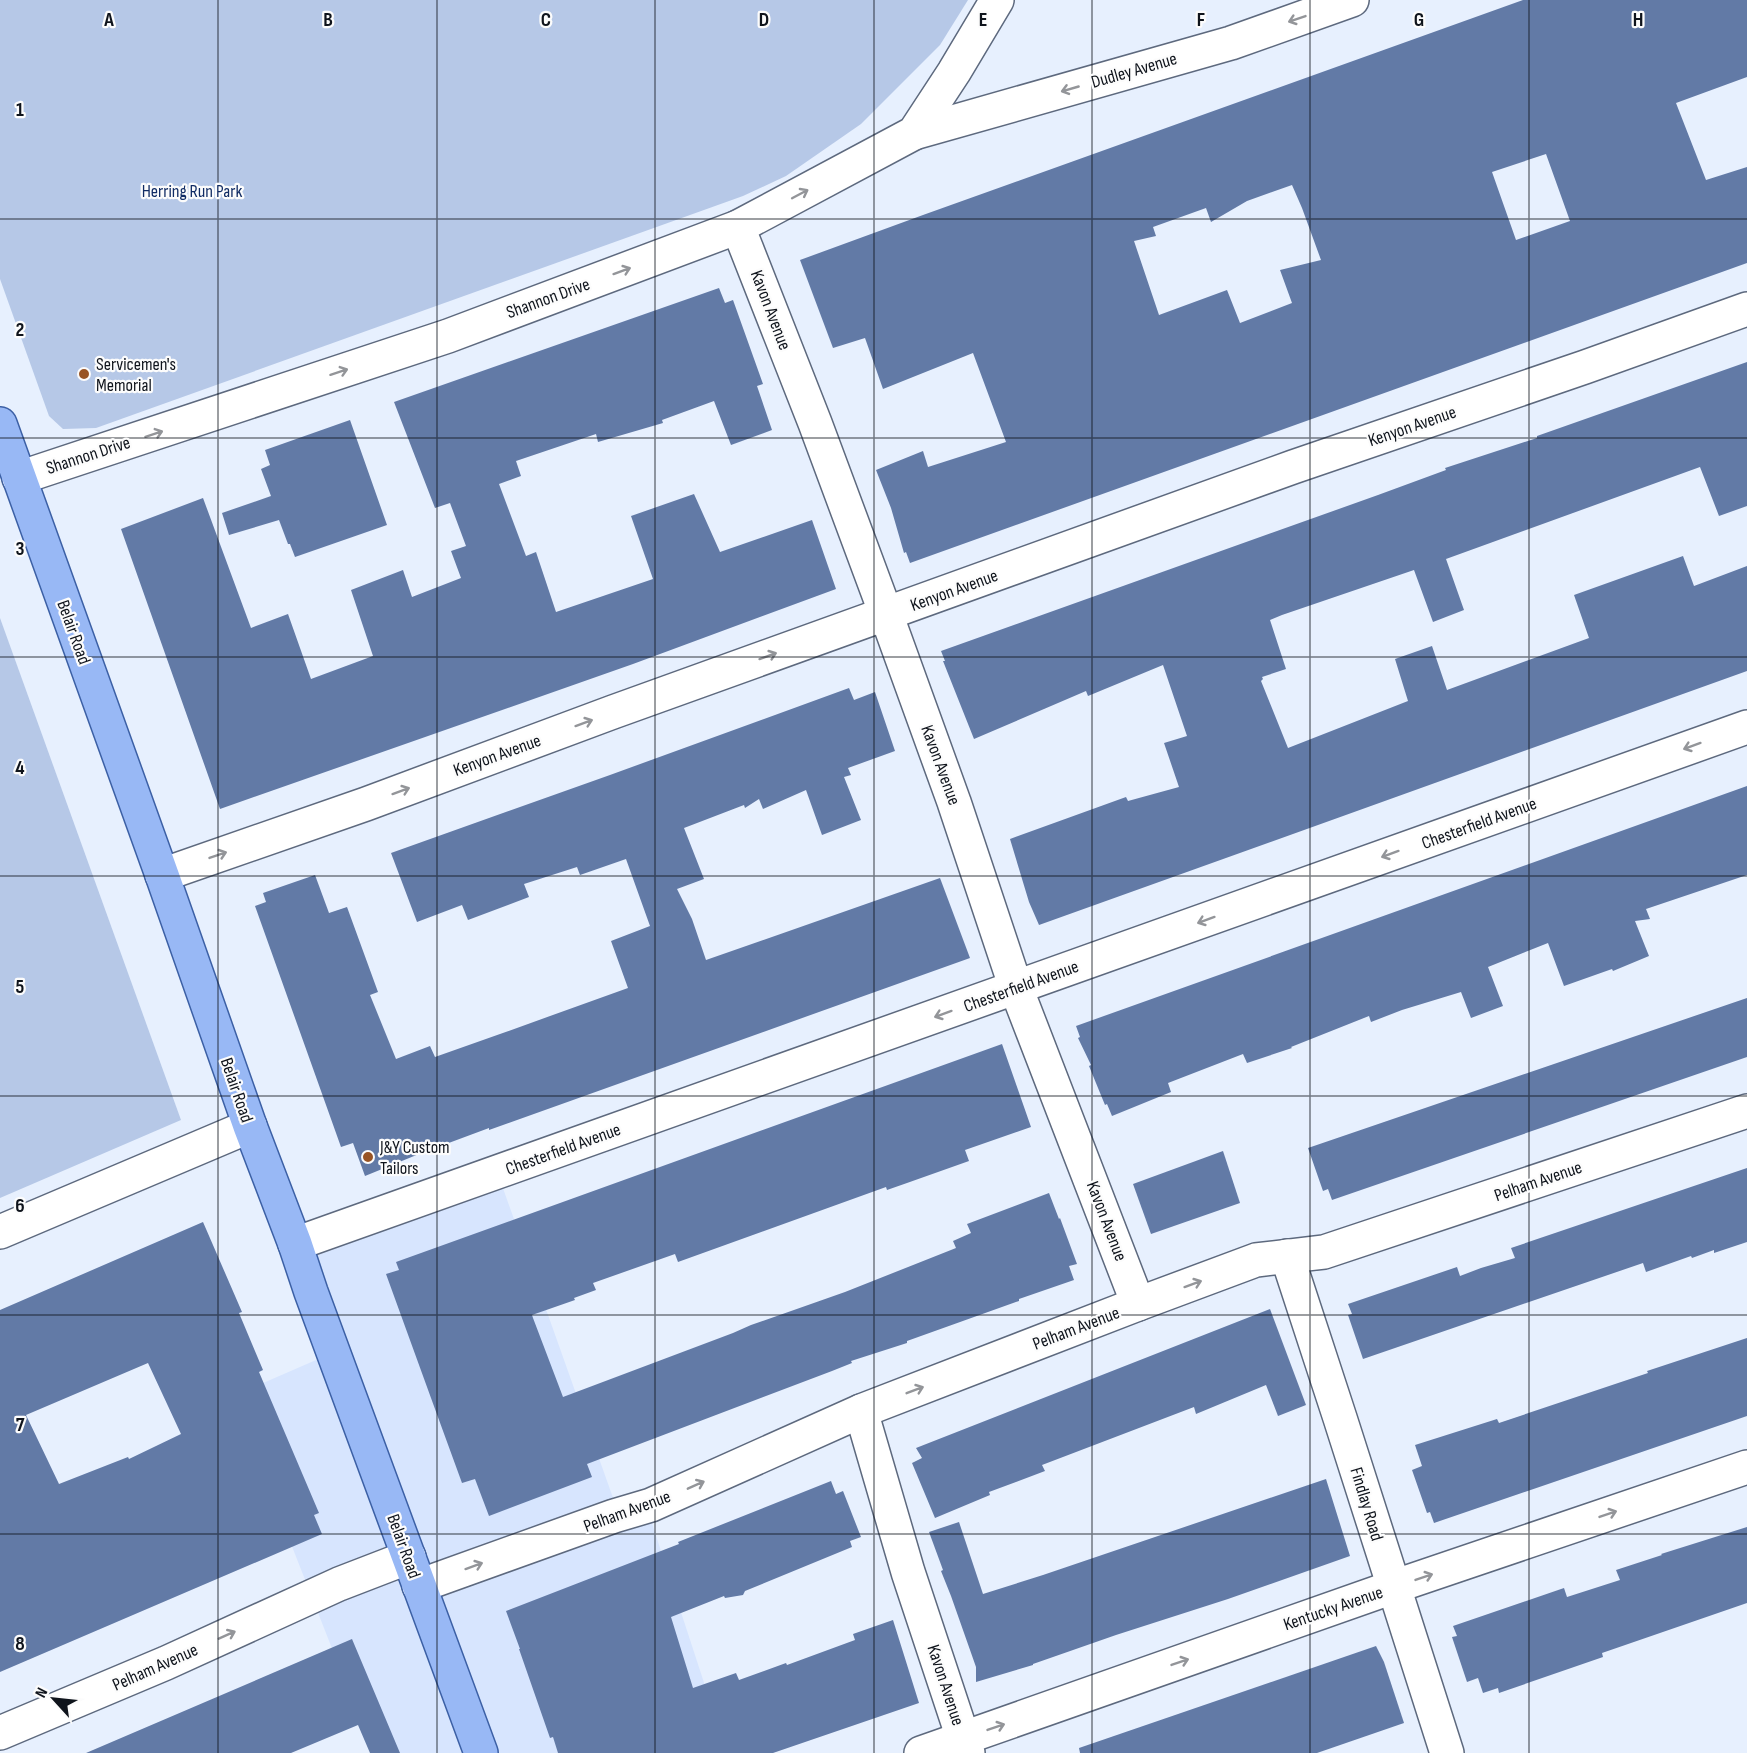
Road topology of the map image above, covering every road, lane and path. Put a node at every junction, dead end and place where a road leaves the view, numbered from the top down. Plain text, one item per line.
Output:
1 (997, 0) edge
2 (1352, 0) edge
3 (914, 133) junction
4 (738, 228) junction
5 (1747, 309) edge
6 (0, 424) edge
7 (19, 478) junction
8 (886, 614) junction
9 (1747, 727) edge
10 (162, 874) junction
11 (1016, 988) junction
12 (1747, 1110) edge
13 (250, 1126) junction
14 (0, 1232) edge
15 (295, 1244) junction
16 (1287, 1256) junction
17 (1138, 1304) junction
18 (861, 1412) junction
19 (1747, 1467) edge
20 (414, 1572) junction
21 (1394, 1587) junction
22 (0, 1733) edge
23 (966, 1745) edge
24 (481, 1753) edge
25 (921, 1753) edge
26 (1447, 1753) edge

1 - 3 street, Shannon Drive
2 -> 3 street, Dudley Avenue
4 -> 3 street, Shannon Drive
7 -> 4 street, Shannon Drive
4 - 8 street, Kavon Avenue
5 - 8 street, Kenyon Avenue
6 - 7 main road, Belair Road
7 - 10 main road, Belair Road
10 -> 8 street, Kenyon Avenue
8 - 11 street, Kavon Avenue
9 -> 11 street, Chesterfield Avenue
10 - 13 main road, Belair Road
11 -> 15 street, Chesterfield Avenue
11 - 17 street, Kavon Avenue
12 - 16 street, Pelham Avenue
13 - 14 street
13 - 15 main road, Belair Road
15 - 20 main road, Belair Road
17 -> 16 street, Pelham Avenue
16 - 21 street, Findlay Road
18 -> 17 street, Pelham Avenue
20 -> 18 street, Pelham Avenue
18 - 23 street, Kavon Avenue
21 -> 19 street, Kentucky Avenue
22 -> 20 street, Pelham Avenue
20 - 24 main road, Belair Road
23 -> 21 street, Kentucky Avenue
21 - 26 street, Findlay Road
23 - 25 street, Kentucky Avenue

